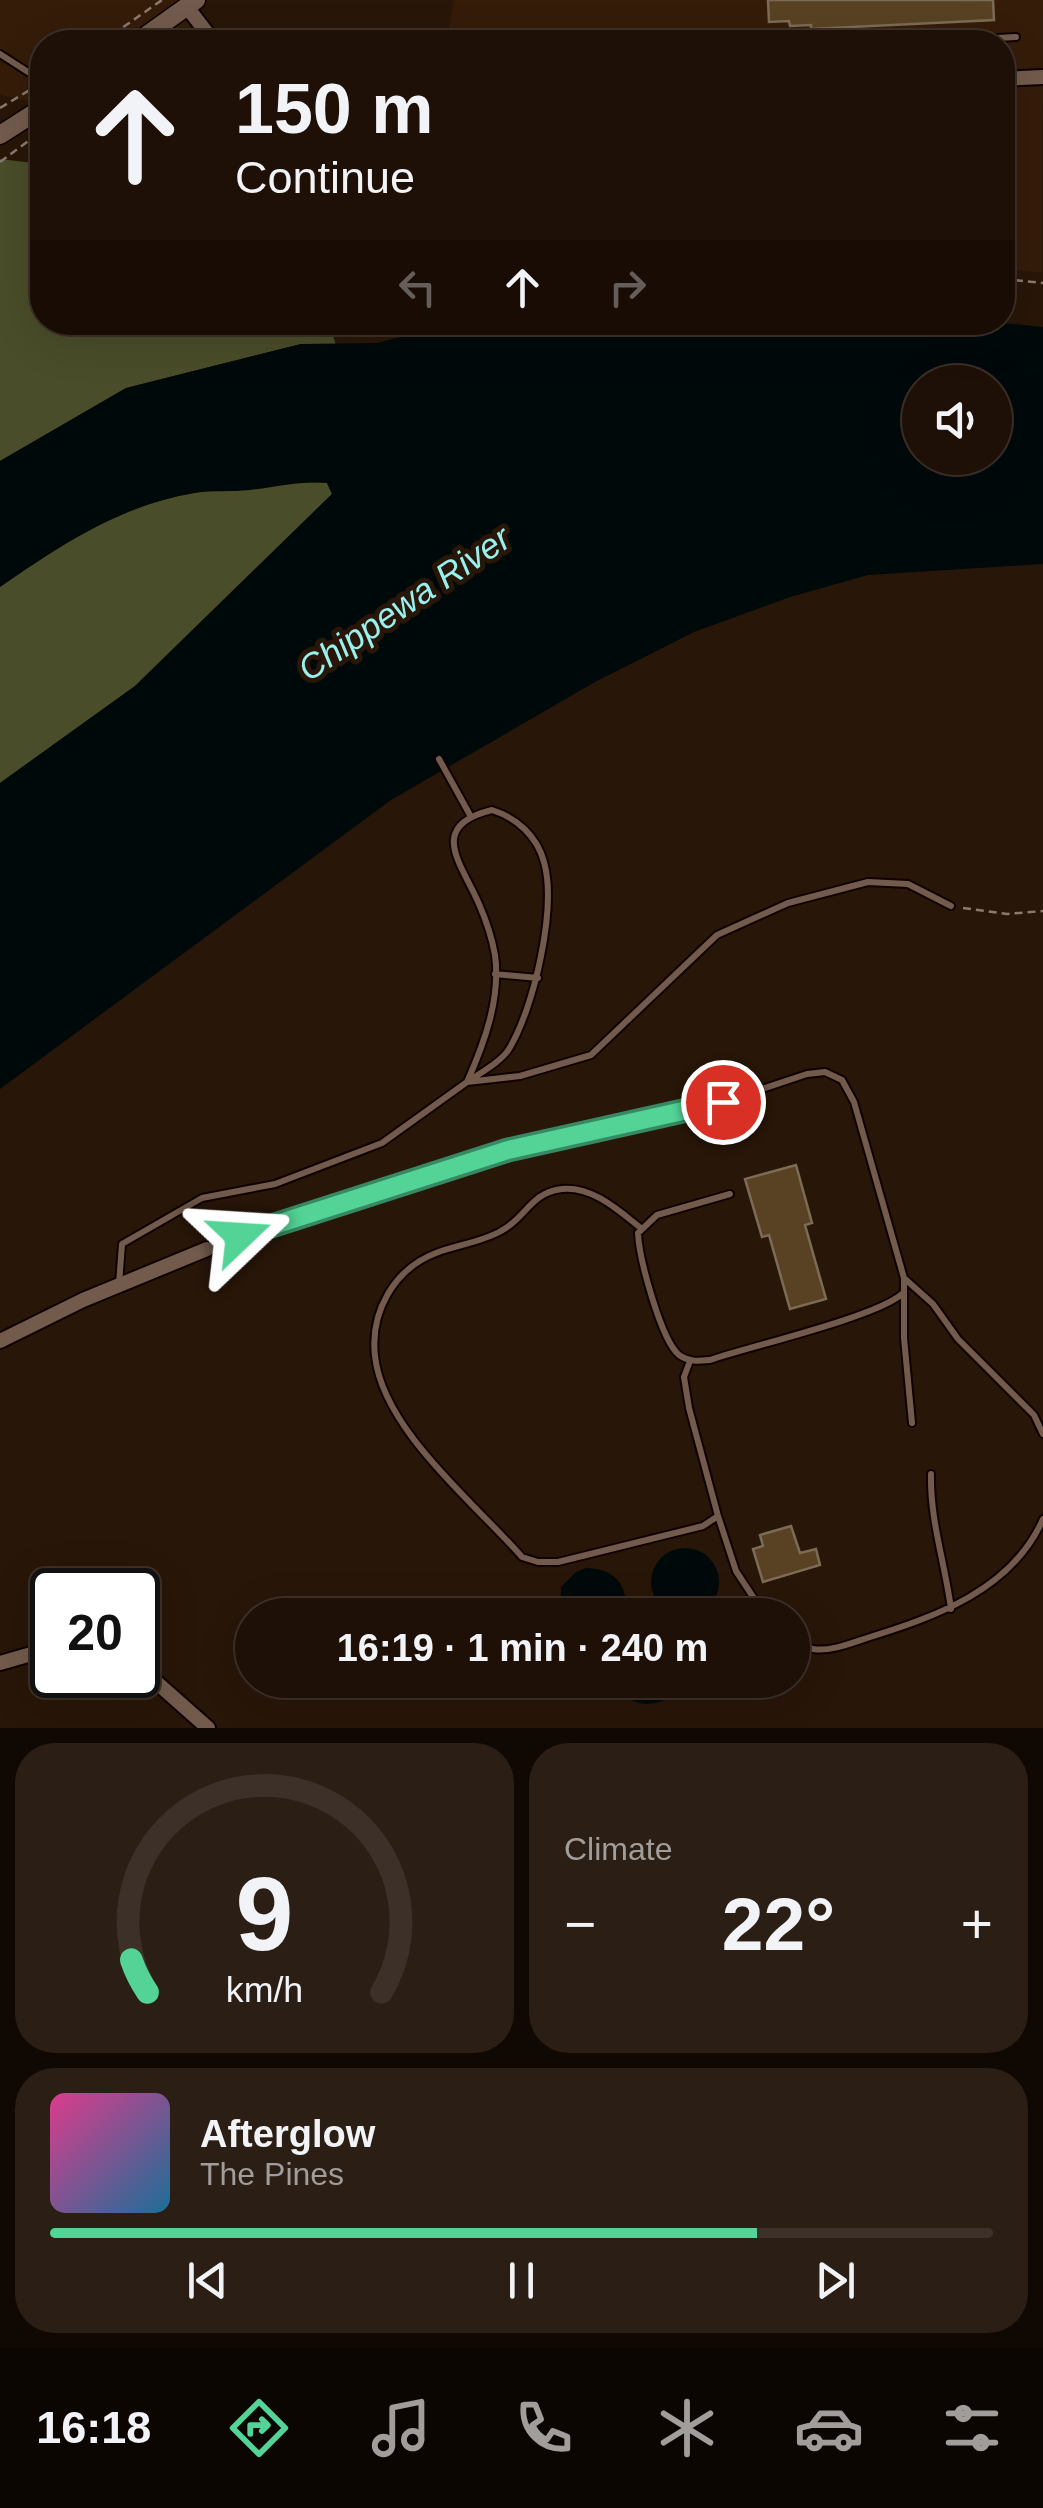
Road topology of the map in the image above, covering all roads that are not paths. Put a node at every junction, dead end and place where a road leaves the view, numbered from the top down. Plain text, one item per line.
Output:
1 (187, 2) edge
2 (151, 30) edge
3 (206, 30) edge
4 (0, 54) edge
5 (30, 74) edge
6 (1043, 77) edge
7 (1015, 78) edge
8 (30, 118) edge
9 (7, 138) edge
10 (439, 759) dead end
11 (470, 815) junction
12 (951, 906) road end
13 (496, 974) junction
14 (538, 978) junction
15 (468, 1082) junction
16 (730, 1194) dead end
17 (642, 1229) junction
18 (207, 1248) joint
19 (904, 1278) junction
20 (119, 1284) junction
21 (902, 1294) junction
22 (0, 1341) edge
23 (690, 1361) junction
24 (912, 1423) dead end
25 (1043, 1434) edge
26 (931, 1474) dead end
27 (718, 1516) junction
28 (1043, 1519) edge
29 (751, 1598) edge
30 (951, 1610) junction
31 (810, 1647) edge
32 (30, 1654) edge
33 (0, 1663) edge
34 (160, 1685) edge
35 (208, 1728) edge

1 - 2 street
1 - 3 street
4 - 5 lane
6 - 7 street
8 - 9 street
10 - 11 lane
11 - 13 lane
11 - 14 lane
12 - 15 lane
13 - 14 lane
13 - 15 lane
14 - 15 lane
15 - 20 lane
16 - 17 lane
17 - 23 lane
17 - 27 lane
18 - 19 lane
18 - 20 street
19 - 21 lane
19 - 25 lane
20 - 22 street
21 - 23 lane
21 - 24 lane
23 - 27 lane
26 - 30 lane
27 - 29 lane
28 - 30 lane
30 - 31 lane
32 - 33 street
34 - 35 street

